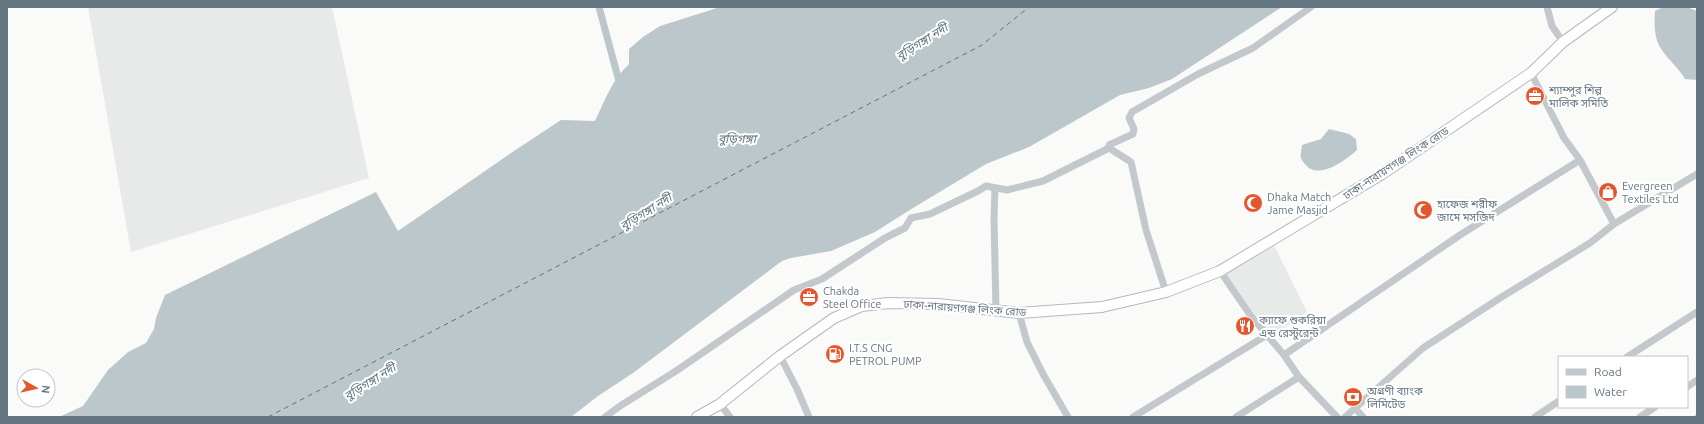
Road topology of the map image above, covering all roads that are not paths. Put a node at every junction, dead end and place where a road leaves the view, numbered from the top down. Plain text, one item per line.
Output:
1 (1311, 7) edge
2 (1547, 7) edge
3 (1612, 7) edge
4 (1562, 42) junction
5 (1530, 73) junction
6 (1109, 148) junction
7 (1580, 160) junction
8 (1697, 174) edge
9 (995, 188) junction
10 (1614, 224) junction
11 (1220, 271) junction
12 (1166, 292) junction
13 (996, 310) junction
14 (1019, 312) junction
15 (1697, 312) edge
16 (1267, 335) junction
17 (1284, 355) junction
18 (780, 356) junction
19 (1629, 356) edge
20 (1299, 377) junction
21 (1697, 380) edge
22 (1688, 386) edge
23 (1558, 402) edge
24 (720, 404) junction
25 (1355, 408) junction
26 (1654, 408) edge
27 (605, 417) edge
28 (697, 417) edge
29 (730, 417) edge
30 (809, 417) edge
31 (1068, 417) edge
32 (1133, 417) edge
33 (1236, 417) edge
34 (1337, 417) edge
35 (1345, 417) edge
36 (1362, 417) edge
37 (1535, 417) edge
38 (1640, 417) edge

1 - 6 street
2 - 4 street
3 - 4 highway, ঢাকা-নারায়ণগঞ্জ লিংক রোড
4 - 5 highway, ঢাকা-নারায়ণগঞ্জ লিংক রোড
5 - 7 street
5 - 11 highway, ঢাকা-নারায়ণগঞ্জ লিংক রোড
6 - 9 street
6 - 12 street
7 - 10 street
7 - 17 street
8 - 10 street
9 - 13 street
9 - 27 street
10 - 25 street
11 - 12 highway, ঢাকা-নারায়ণগঞ্জ লিংক রোড
11 - 16 street
12 - 14 highway, ঢাকা-নারায়ণগঞ্জ লিংক রোড
13 - 14 highway, ঢাকা-নারায়ণগঞ্জ লিংক রোড
13 - 18 highway, ঢাকা-নারায়ণগঞ্জ লিংক রোড
14 - 31 street
15 - 19 street
16 - 17 street
16 - 32 street
17 - 20 street
18 - 24 highway, ঢাকা-নারায়ণগঞ্জ লিংক রোড
18 - 30 street
20 - 33 street
20 - 34 street
21 - 22 street
23 - 37 street
24 - 28 highway, ঢাকা-নারায়ণগঞ্জ লিংক রোড
24 - 29 street
25 - 35 street
25 - 36 street
26 - 38 street

